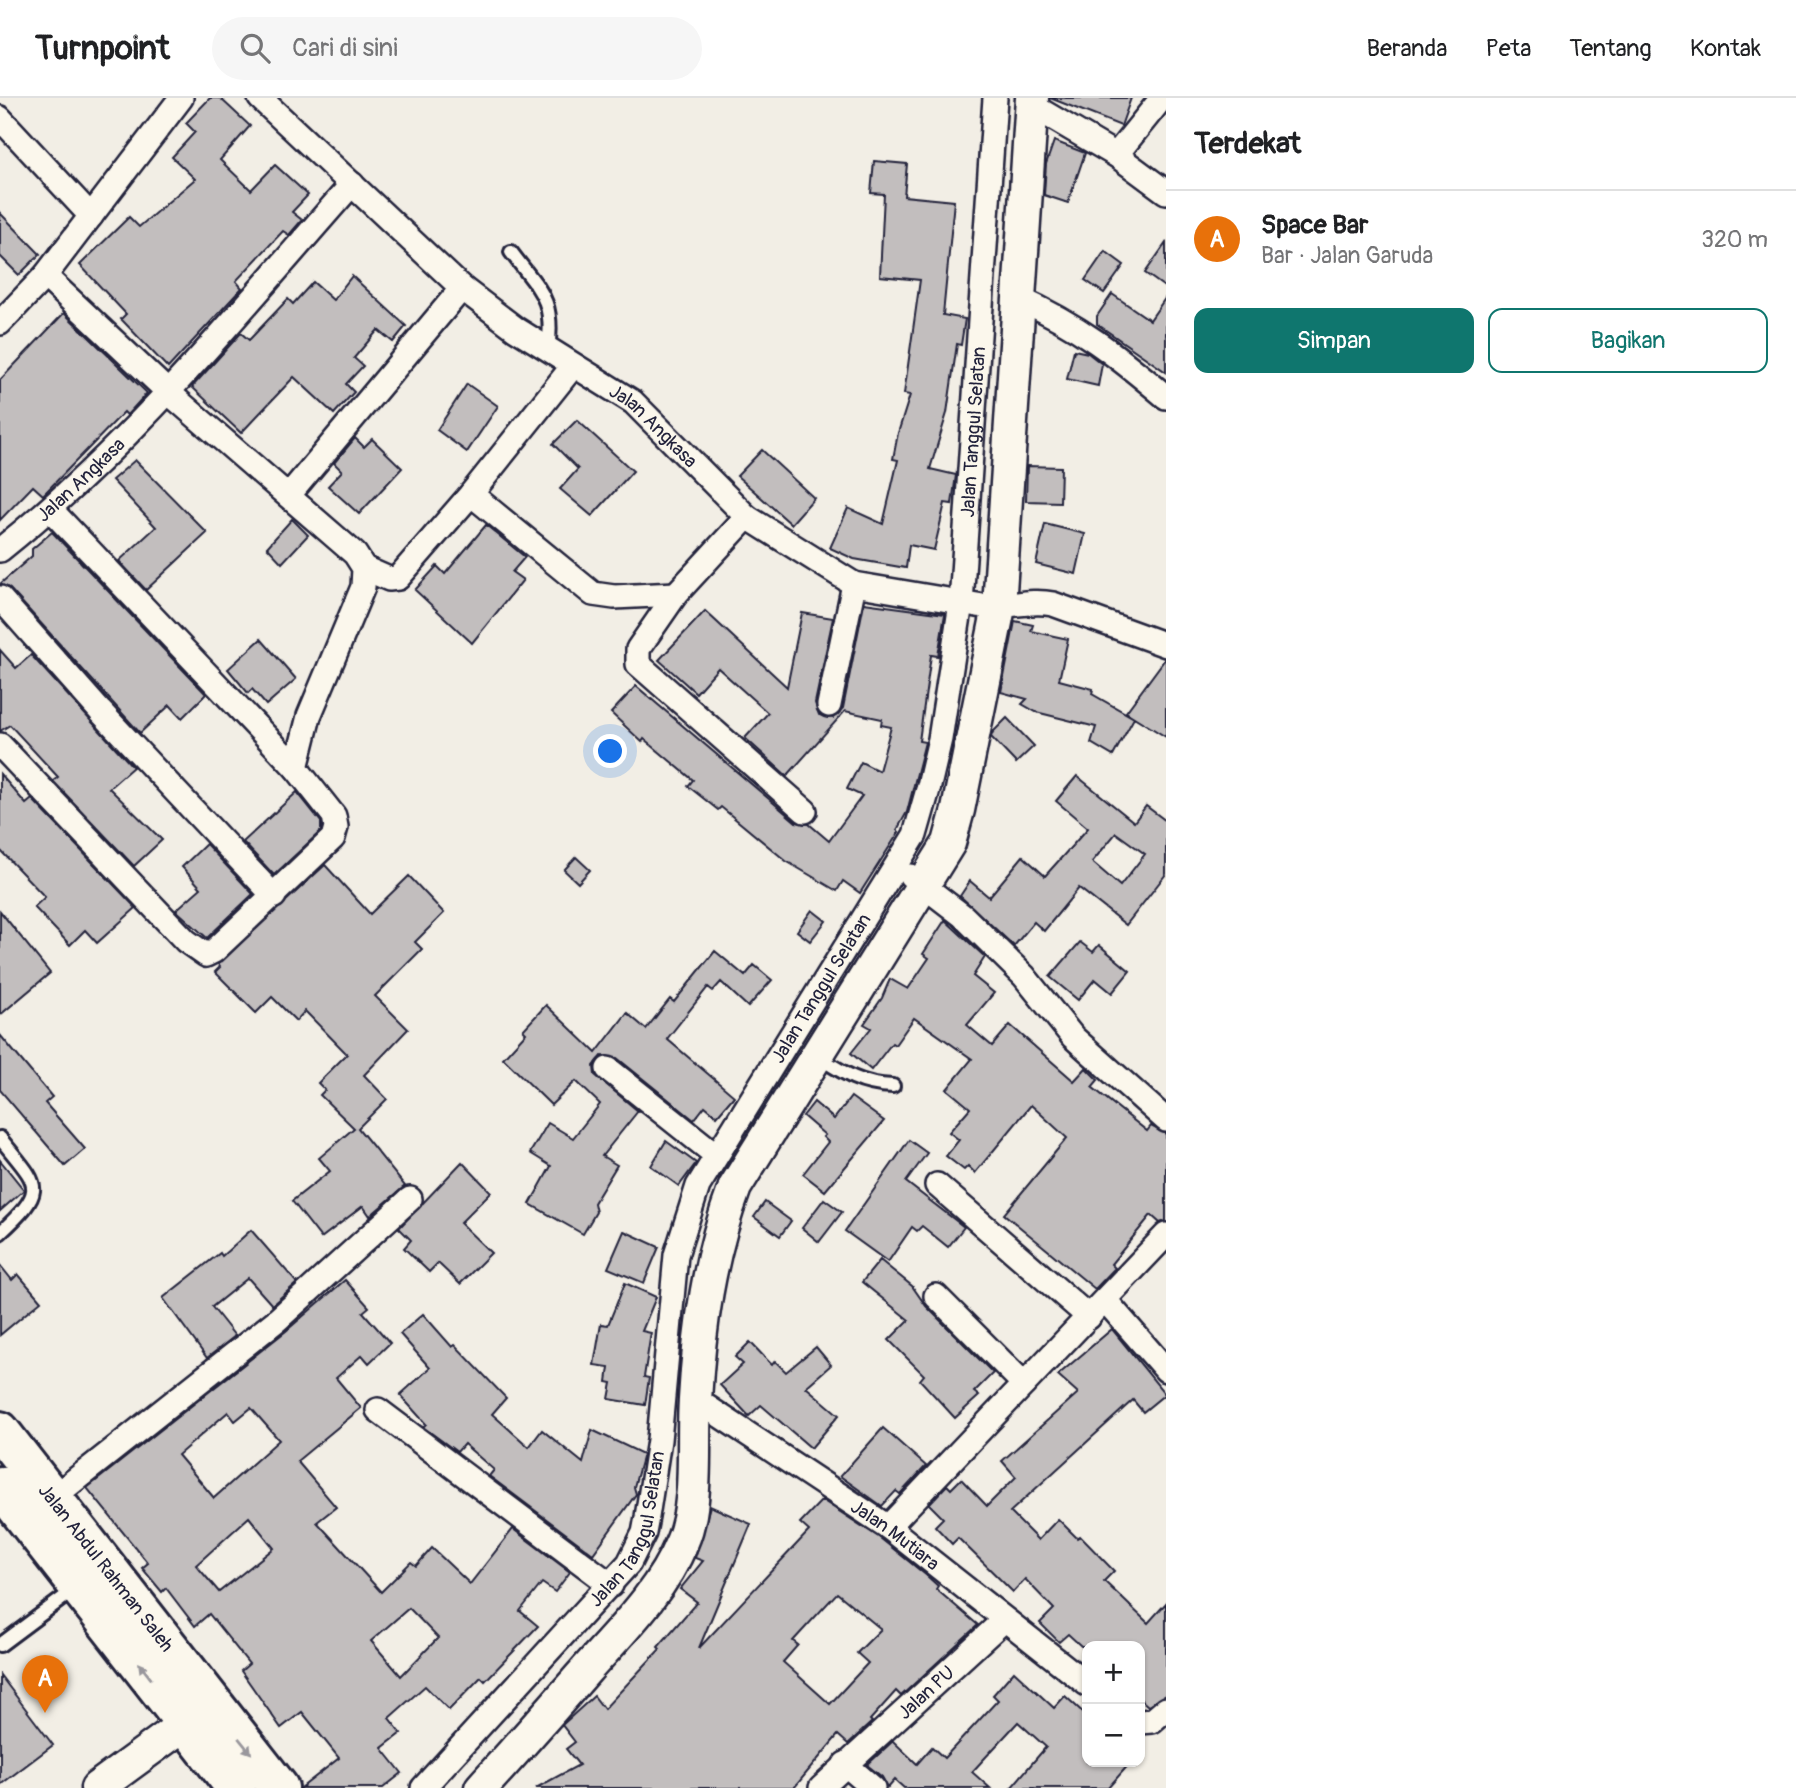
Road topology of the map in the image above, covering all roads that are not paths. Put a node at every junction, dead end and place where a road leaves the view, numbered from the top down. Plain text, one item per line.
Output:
1 (181, 98) edge
2 (260, 98) edge
3 (995, 98) edge
4 (1162, 98) edge
5 (1032, 102) edge
6 (0, 118) edge
7 (1116, 155) junction
8 (352, 184) junction
9 (1166, 192) edge
10 (91, 216) junction
11 (511, 252) dead end
12 (984, 270) junction
13 (45, 276) junction
14 (1019, 287) junction
15 (462, 288) junction
16 (0, 323) edge
17 (548, 350) junction
18 (573, 366) junction
19 (168, 392) junction
20 (1166, 397) edge
21 (471, 494) junction
22 (289, 495) junction
23 (51, 510) junction
24 (747, 517) junction
25 (0, 550) edge
26 (364, 568) junction
27 (854, 584) junction
28 (676, 594) junction
29 (0, 598) edge
30 (978, 605) junction
31 (1166, 645) edge
32 (829, 705) dead end
33 (0, 745) edge
34 (296, 768) junction
35 (805, 811) dead end
36 (897, 865) junction
37 (924, 886) junction
38 (274, 896) junction
39 (817, 1056) junction
40 (608, 1069) dead end
41 (892, 1086) dead end
42 (1166, 1119) edge
43 (0, 1138) edge
44 (716, 1155) junction
45 (937, 1185) dead end
46 (410, 1199) dead end
47 (0, 1233) edge
48 (1166, 1235) edge
49 (936, 1296) dead end
50 (1105, 1300) junction
51 (1089, 1317) junction
52 (1166, 1370) edge
53 (1024, 1384) junction
54 (695, 1399) junction
55 (378, 1410) dead end
56 (0, 1431) edge
57 (0, 1486) edge
58 (51, 1499) junction
59 (888, 1527) junction
60 (611, 1585) junction
61 (78, 1586) junction
62 (1004, 1620) junction
63 (0, 1645) edge
64 (1082, 1680) edge
65 (1166, 1709) edge
66 (199, 1714) junction
67 (1145, 1722) edge
68 (845, 1764) junction
69 (97, 1788) edge
70 (236, 1788) edge
71 (279, 1788) edge
72 (423, 1788) edge
73 (481, 1788) edge
74 (821, 1788) edge
75 (873, 1788) edge

1 - 10 street
2 - 8 street, Jalan Angkasa
3 - 12 street, Jalan Tanggul Selatan
4 - 7 street
5 - 7 street
5 - 14 street, Jalan Tanggul Selatan
6 - 10 street
7 - 9 street
8 - 15 street, Jalan Angkasa
8 - 19 street, Jalan Angkasa
10 - 13 street
11 - 17 lane
12 - 14 street
12 - 30 street, Jalan Tanggul Selatan
13 - 16 street
13 - 19 street
14 - 20 street
14 - 30 street, Jalan Tanggul Selatan
15 - 17 street, Jalan Angkasa
15 - 22 street
17 - 18 street, Jalan Angkasa
18 - 21 street
18 - 24 street, Jalan Angkasa
19 - 22 street
19 - 23 street, Jalan Angkasa
21 - 26 street
21 - 28 street
22 - 26 street
23 - 25 street, Jalan Angkasa
23 - 34 street
24 - 27 street, Jalan Angkasa
24 - 28 street
26 - 34 street
27 - 30 street, Jalan Angkasa
27 - 32 street
28 - 35 street
29 - 38 street
30 - 31 street
30 - 36 street, Jalan Tanggul Selatan
30 - 37 street, Jalan Tanggul Selatan
33 - 38 street
34 - 38 street
36 - 37 street
36 - 44 street, Jalan Tanggul Selatan
37 - 39 street, Jalan Tanggul Selatan
37 - 42 street
39 - 41 lane
39 - 54 street, Jalan Tanggul Selatan
40 - 44 street
43 - 47 lane
44 - 60 street, Jalan Tanggul Selatan
45 - 51 street
46 - 58 street
48 - 50 street
49 - 53 street
50 - 51 street
50 - 52 street
51 - 53 street
53 - 59 street
54 - 59 street, Jalan Mutiara
54 - 73 street, Jalan Tanggul Selatan
55 - 60 street
56 - 58 highway, Jalan Abdul Rahman Saleh
57 - 61 highway, Jalan Abdul Rahman Saleh
58 - 66 highway, Jalan Abdul Rahman Saleh
59 - 62 street, Jalan Mutiara
60 - 72 street, Jalan Tanggul Selatan
61 - 63 lane
66 -> 61 highway, Jalan Abdul Rahman Saleh
62 - 64 street, Jalan Mutiara
62 - 68 street, Jalan PU
65 - 67 street
66 - 69 street
66 - 70 highway, Jalan Abdul Rahman Saleh
66 -> 71 highway, Jalan Abdul Rahman Saleh
68 - 74 street, Jalan PU
68 - 75 street

